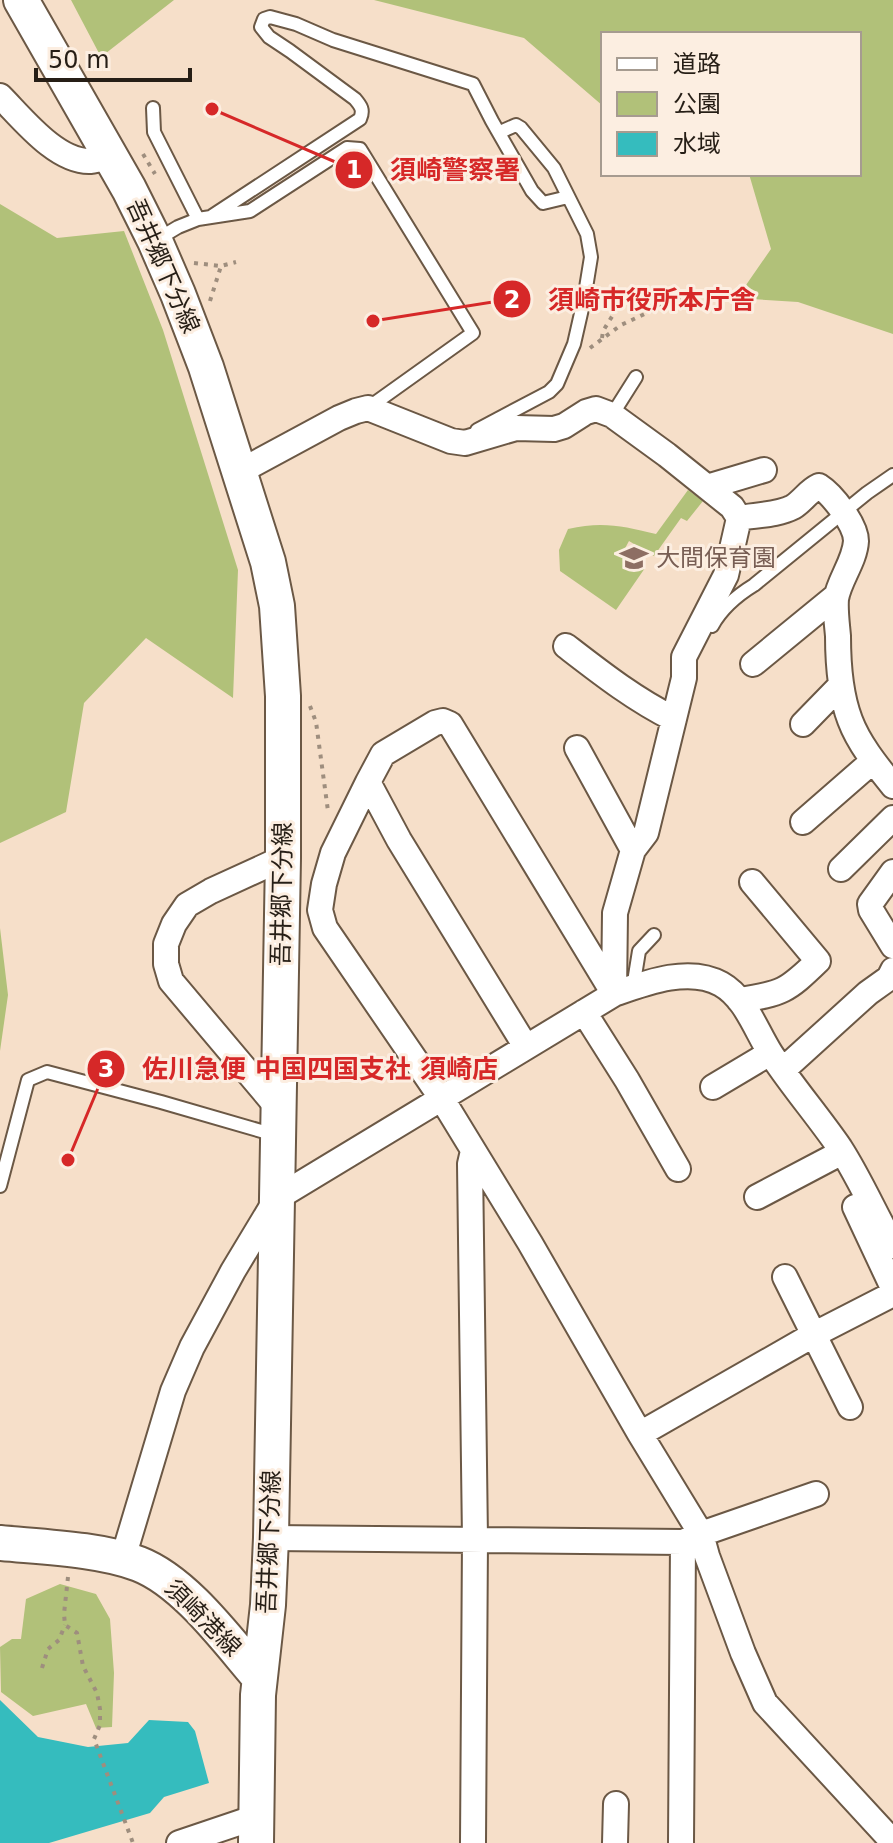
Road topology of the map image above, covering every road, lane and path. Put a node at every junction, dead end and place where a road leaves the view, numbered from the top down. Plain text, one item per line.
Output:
1 (21, 0) edge
2 (0, 96) edge
3 (153, 108) dead end
4 (500, 132) junction
5 (110, 157) junction
6 (568, 197) junction
7 (212, 216) junction
8 (198, 219) junction
9 (155, 241) junction
10 (236, 262) dead end
11 (192, 263) dead end
12 (221, 266) junction
13 (620, 290) dead end
14 (692, 292) dead end
15 (209, 303) dead end
16 (601, 341) junction
17 (574, 344) junction
18 (636, 377) dead end
19 (368, 408) junction
20 (612, 415) junction
21 (451, 441) junction
22 (764, 470) dead end
23 (239, 472) junction
24 (893, 475) edge
25 (707, 487) junction
26 (844, 514) junction
27 (739, 518) junction
28 (836, 596) junction
29 (566, 646) dead end
30 (753, 664) dead end
31 (684, 678) junction
32 (841, 685) junction
33 (306, 701) dead end
34 (674, 719) junction
35 (803, 724) dead end
36 (577, 748) dead end
37 (873, 761) junction
38 (368, 782) junction
39 (893, 786) edge
40 (893, 818) edge
41 (803, 822) dead end
42 (633, 850) junction
43 (333, 853) junction
44 (283, 858) junction
45 (841, 869) dead end
46 (893, 872) edge
47 (752, 882) dead end
48 (654, 935) dead end
49 (893, 946) edge
50 (893, 970) edge
51 (623, 991) junction
52 (739, 1000) junction
53 (584, 1012) junction
54 (526, 1047) junction
55 (776, 1062) junction
56 (713, 1087) dead end
57 (442, 1099) junction
58 (278, 1122) junction
59 (473, 1151) junction
60 (836, 1154) junction
61 (678, 1169) dead end
62 (0, 1186) edge
63 (757, 1197) dead end
64 (277, 1198) junction
65 (892, 1240) edge
66 (785, 1277) dead end
67 (893, 1291) edge
68 (815, 1334) junction
69 (850, 1407) dead end
70 (640, 1434) junction
71 (816, 1494) dead end
72 (271, 1538) junction
73 (692, 1538) junction
74 (475, 1539) junction
75 (0, 1543) edge
76 (74, 1550) junction
77 (123, 1558) junction
78 (65, 1625) junction
79 (42, 1668) dead end
80 (259, 1677) junction
81 (616, 1804) dead end
82 (256, 1830) edge
83 (893, 1842) edge
84 (133, 1843) edge
85 (179, 1843) edge
86 (473, 1843) edge
87 (615, 1843) edge
88 (681, 1843) edge

1 - 5 main road, 吾井郷下分線
2 - 5 street
3 - 8 lane
4 - 6 lane
4 - 6 lane
4 - 7 lane
5 - 9 main road, 吾井郷下分線
6 - 17 lane
7 - 8 lane
7 - 19 lane
8 - 9 lane
9 - 23 main road, 吾井郷下分線
10 - 12 path
11 - 12 path
12 - 15 path
13 - 16 path
14 - 16 path
16 - 17 path
17 - 21 lane
18 - 20 lane
19 - 21 street
19 - 23 street
20 - 21 street
20 - 25 street
22 - 25 street
23 - 44 main road, 吾井郷下分線
24 - 26 lane
25 - 27 street
26 - 27 street
26 - 28 street
26 - 31 lane
27 - 31 street
28 - 30 street
28 - 32 street
29 - 34 street
31 - 34 street
32 - 35 street
32 - 37 street
33 - 43 path
34 - 42 street
36 - 42 street
37 - 39 street
37 - 41 street
38 - 43 street
38 - 51 street
38 - 54 street
40 - 45 street
42 - 51 street
43 - 57 street
44 - 58 main road, 吾井郷下分線
44 - 58 street
46 - 49 street
47 - 52 street
48 - 51 lane
50 - 55 street
51 - 52 street
51 - 53 street
52 - 55 street
53 - 54 street
53 - 61 street
54 - 57 street
55 - 56 street
55 - 60 street
57 - 59 street
57 - 64 street
58 - 62 lane
58 - 64 main road, 吾井郷下分線
59 - 70 street
59 - 74 street
60 - 63 street
60 - 65 street
60 - 67 street
64 - 72 main road, 吾井郷下分線
64 - 77 street
66 - 68 street
67 - 68 street
68 - 69 street
68 - 70 street
70 - 73 street
71 - 73 street
72 - 74 street
72 - 80 main road, 吾井郷下分線
73 - 74 street
73 - 83 street
73 - 88 street
74 - 86 street
75 - 76 main road, 須崎港線
76 - 77 main road, 須崎港線
76 - 78 path
77 - 80 main road, 須崎港線
78 - 79 path
78 - 84 path
80 - 82 main road, 吾井郷下分線
81 - 87 street
82 - 85 street

